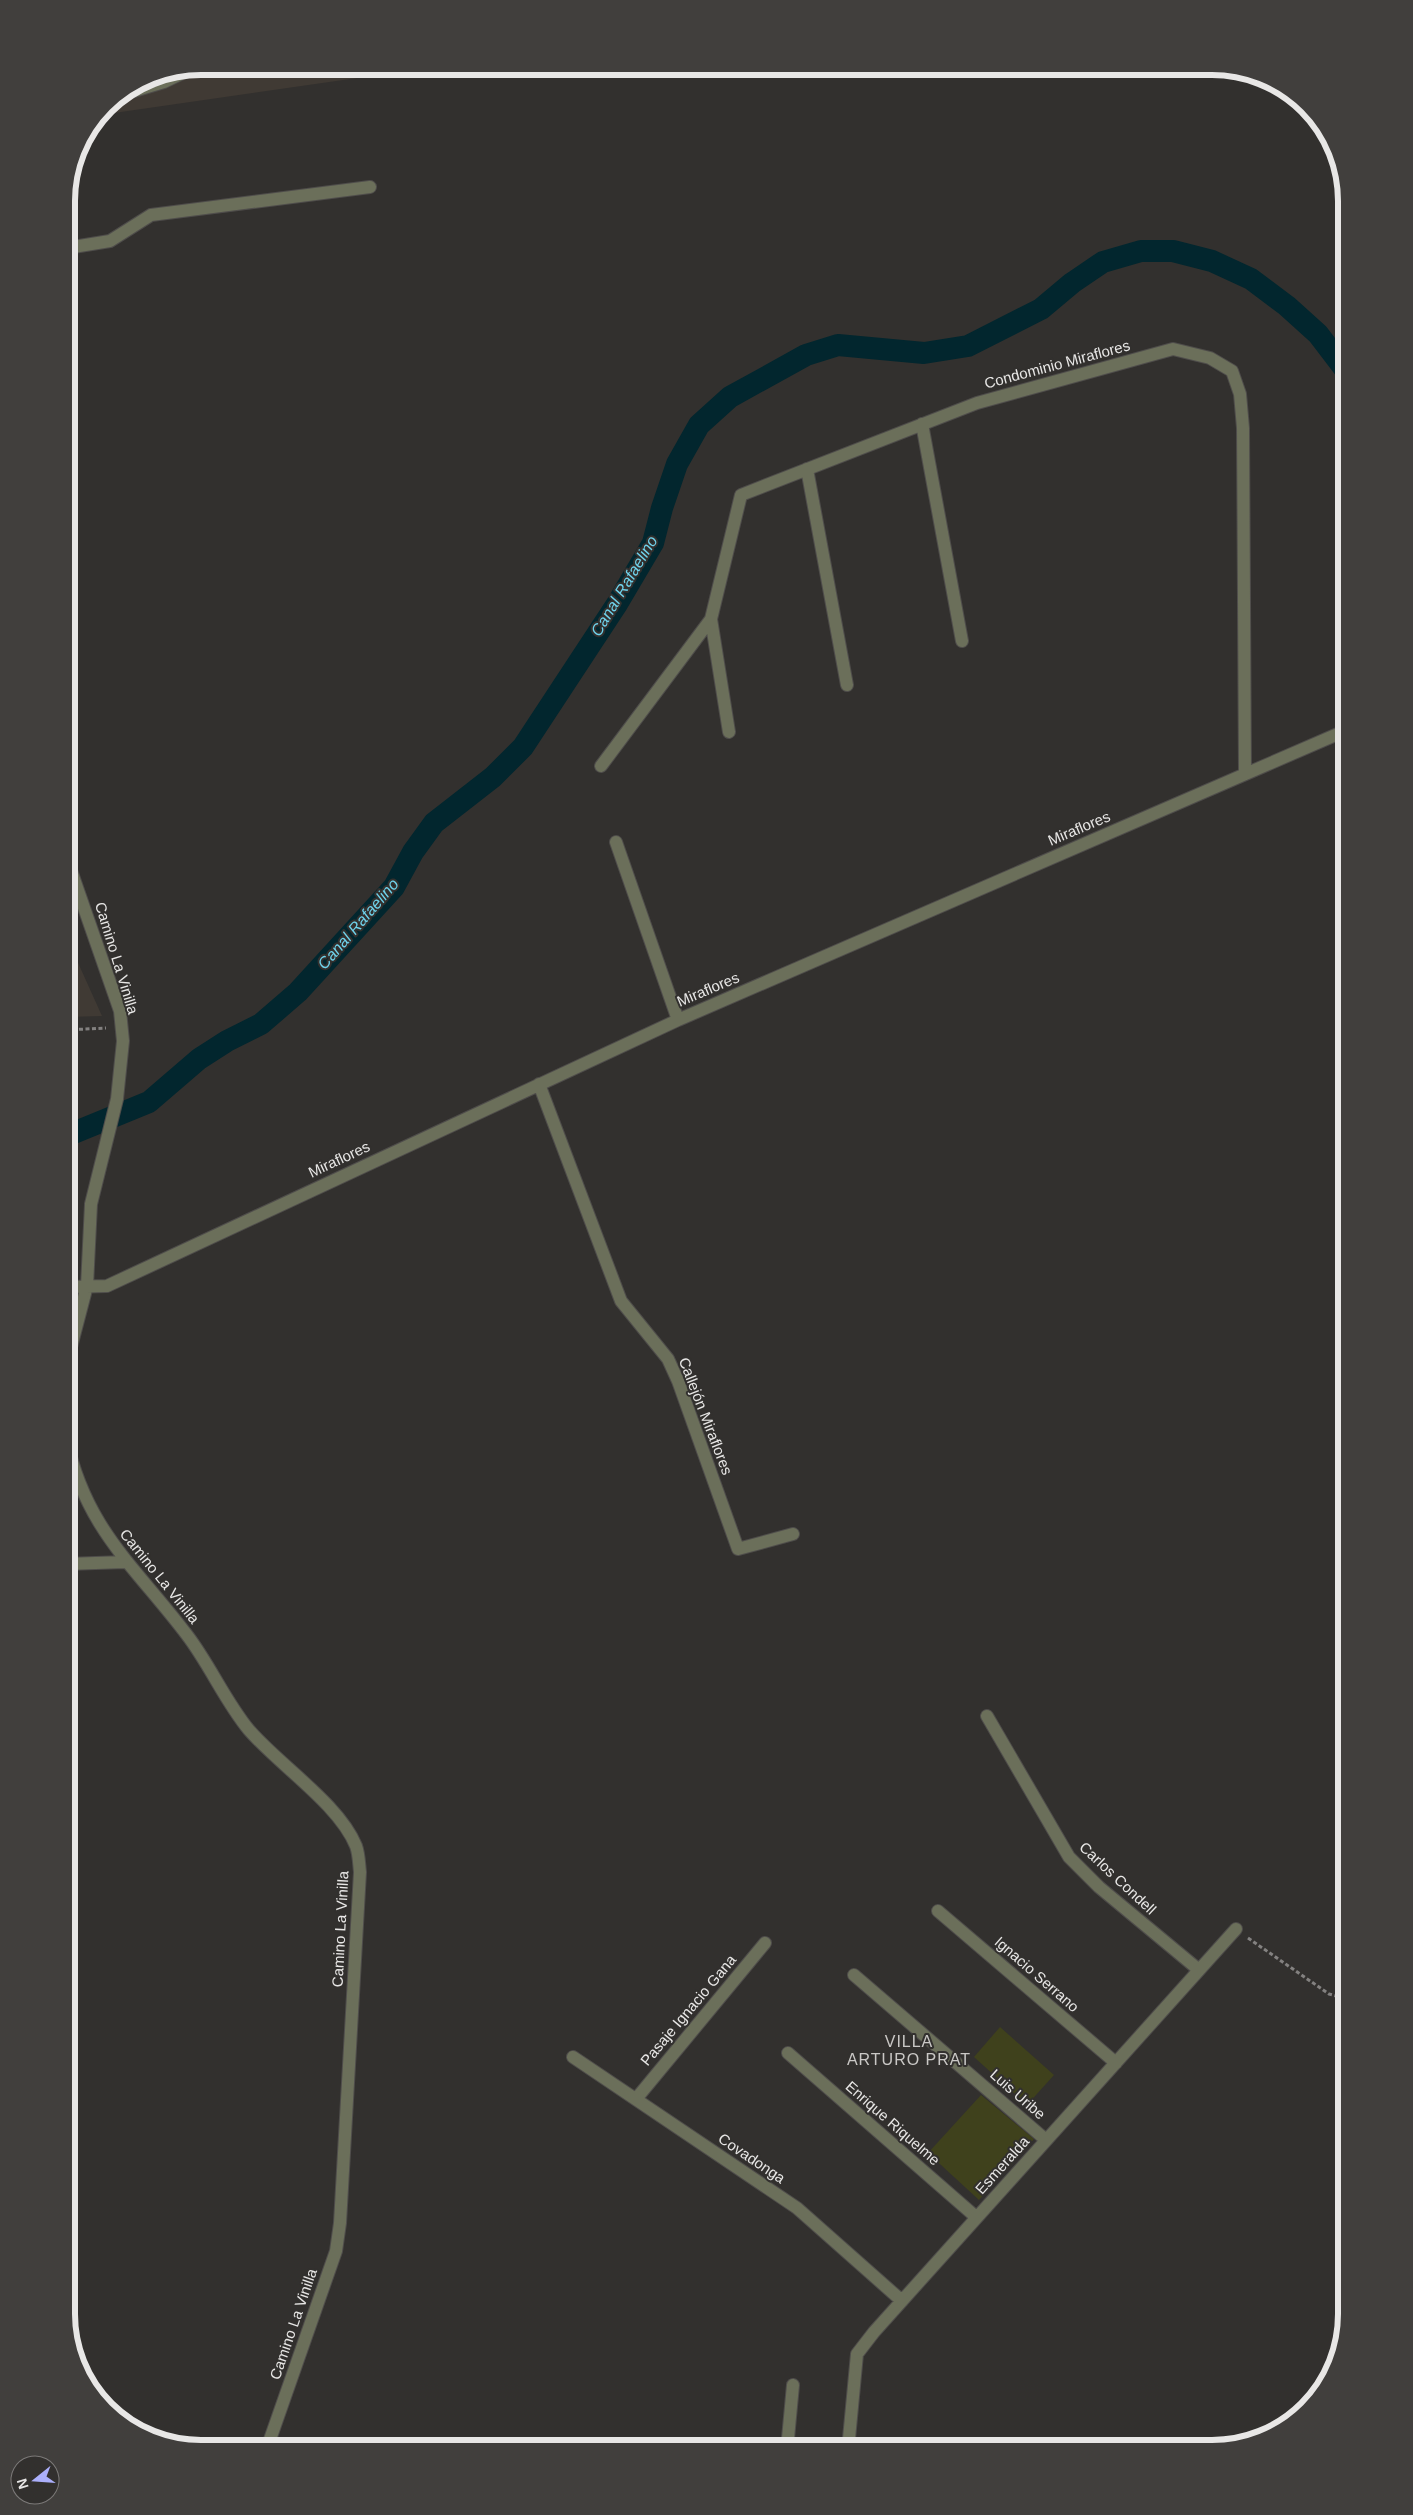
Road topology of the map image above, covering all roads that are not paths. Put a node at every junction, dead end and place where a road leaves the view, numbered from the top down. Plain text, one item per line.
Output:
1 (172, 78) edge
2 (149, 86) edge
3 (370, 187) dead end
4 (75, 247) edge
5 (922, 424) junction
6 (807, 469) junction
7 (711, 619) junction
8 (962, 641) dead end
9 (847, 685) dead end
10 (729, 732) dead end
11 (1338, 734) edge
12 (601, 766) dead end
13 (1245, 774) junction
14 (616, 842) dead end
15 (75, 881) edge
16 (678, 1020) junction
17 (539, 1084) junction
18 (86, 1286) junction
19 (75, 1287) edge
20 (75, 1330) edge
21 (75, 1466) edge
22 (793, 1534) dead end
23 (125, 1562) junction
24 (75, 1564) edge
25 (987, 1716) dead end
26 (938, 1911) dead end
27 (1236, 1929) road end
28 (766, 1943) dead end
29 (1199, 1970) junction
30 (854, 1975) dead end
31 (788, 2053) dead end
32 (573, 2057) dead end
33 (1116, 2063) junction
34 (636, 2099) junction
35 (1046, 2140) junction
36 (976, 2218) junction
37 (902, 2301) junction
38 (792, 2385) dead end
39 (270, 2440) edge
40 (788, 2440) edge
41 (849, 2440) edge

1 - 2 street
3 - 4 street
5 - 6 street, Condominio Miraflores
5 - 8 street
5 - 13 street, Condominio Miraflores
6 - 7 street, Condominio Miraflores
6 - 9 street
7 - 10 street, Condominio Miraflores
7 - 12 street
11 - 13 street, Miraflores
13 - 16 street, Miraflores
14 - 16 street
15 - 18 street, Camino La Vinilla
16 - 17 street, Miraflores
17 - 18 street, Miraflores
17 - 22 street, Callejón Miraflores
18 - 19 street, Miraflores
18 - 20 street, Camino La Vinilla
21 - 23 street, Camino La Vinilla
23 - 24 street
23 - 39 street, Camino La Vinilla
25 - 29 street, Carlos Condell
26 - 33 street, Ignacio Serrano
27 - 29 street, Esmeralda
28 - 34 street, Pasaje Ignacio Gana
29 - 33 street, Esmeralda
30 - 35 street, Luis Uribe
31 - 36 street, Enrique Riquelme
32 - 34 street, Covadonga
33 - 35 street, Esmeralda
34 - 37 street, Covadonga
35 - 36 street, Esmeralda
36 - 37 street, Esmeralda
37 - 41 street, Esmeralda
38 - 40 street

